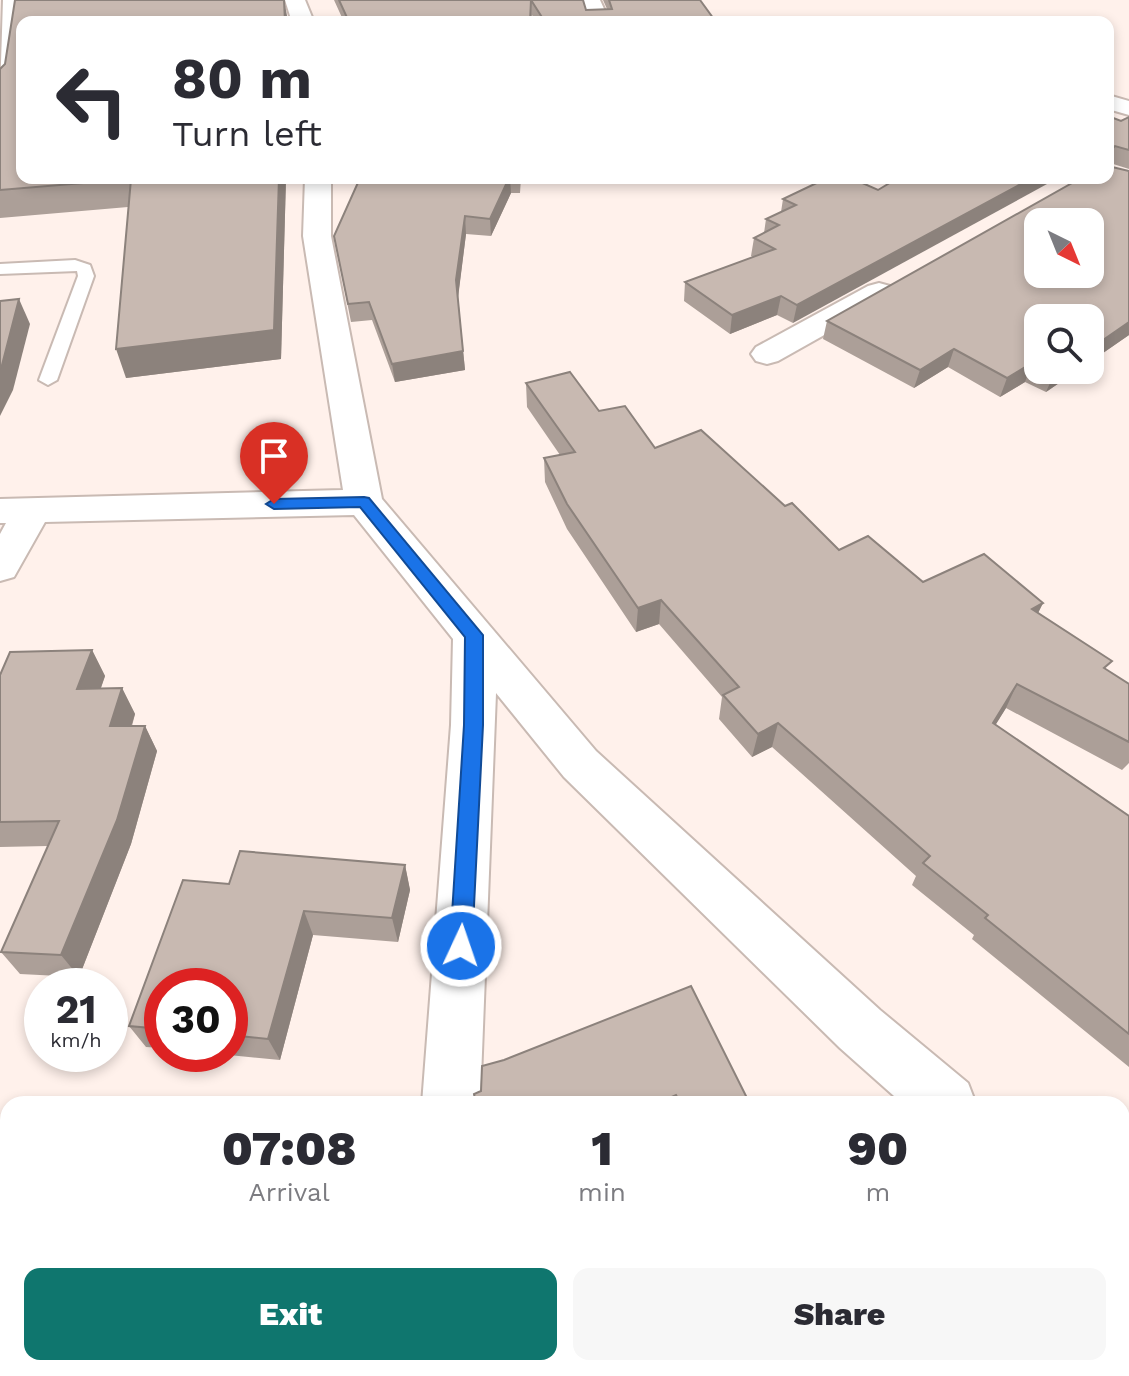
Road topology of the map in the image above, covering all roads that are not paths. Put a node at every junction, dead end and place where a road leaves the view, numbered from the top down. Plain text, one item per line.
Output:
1 (13, 0) edge
2 (0, 88) edge
3 (318, 184) edge
4 (0, 269) edge
5 (903, 278) edge
6 (767, 354) dead end
7 (48, 380) dead end
8 (364, 502) junction
9 (16, 510) edge
10 (0, 567) edge
11 (474, 635) junction
12 (451, 1096) edge
13 (938, 1096) edge

1 - 2 street
3 - 8 street
4 - 7 lane
5 - 6 street
8 - 9 street
8 - 11 street
9 - 10 street
11 - 12 street
11 - 13 street

